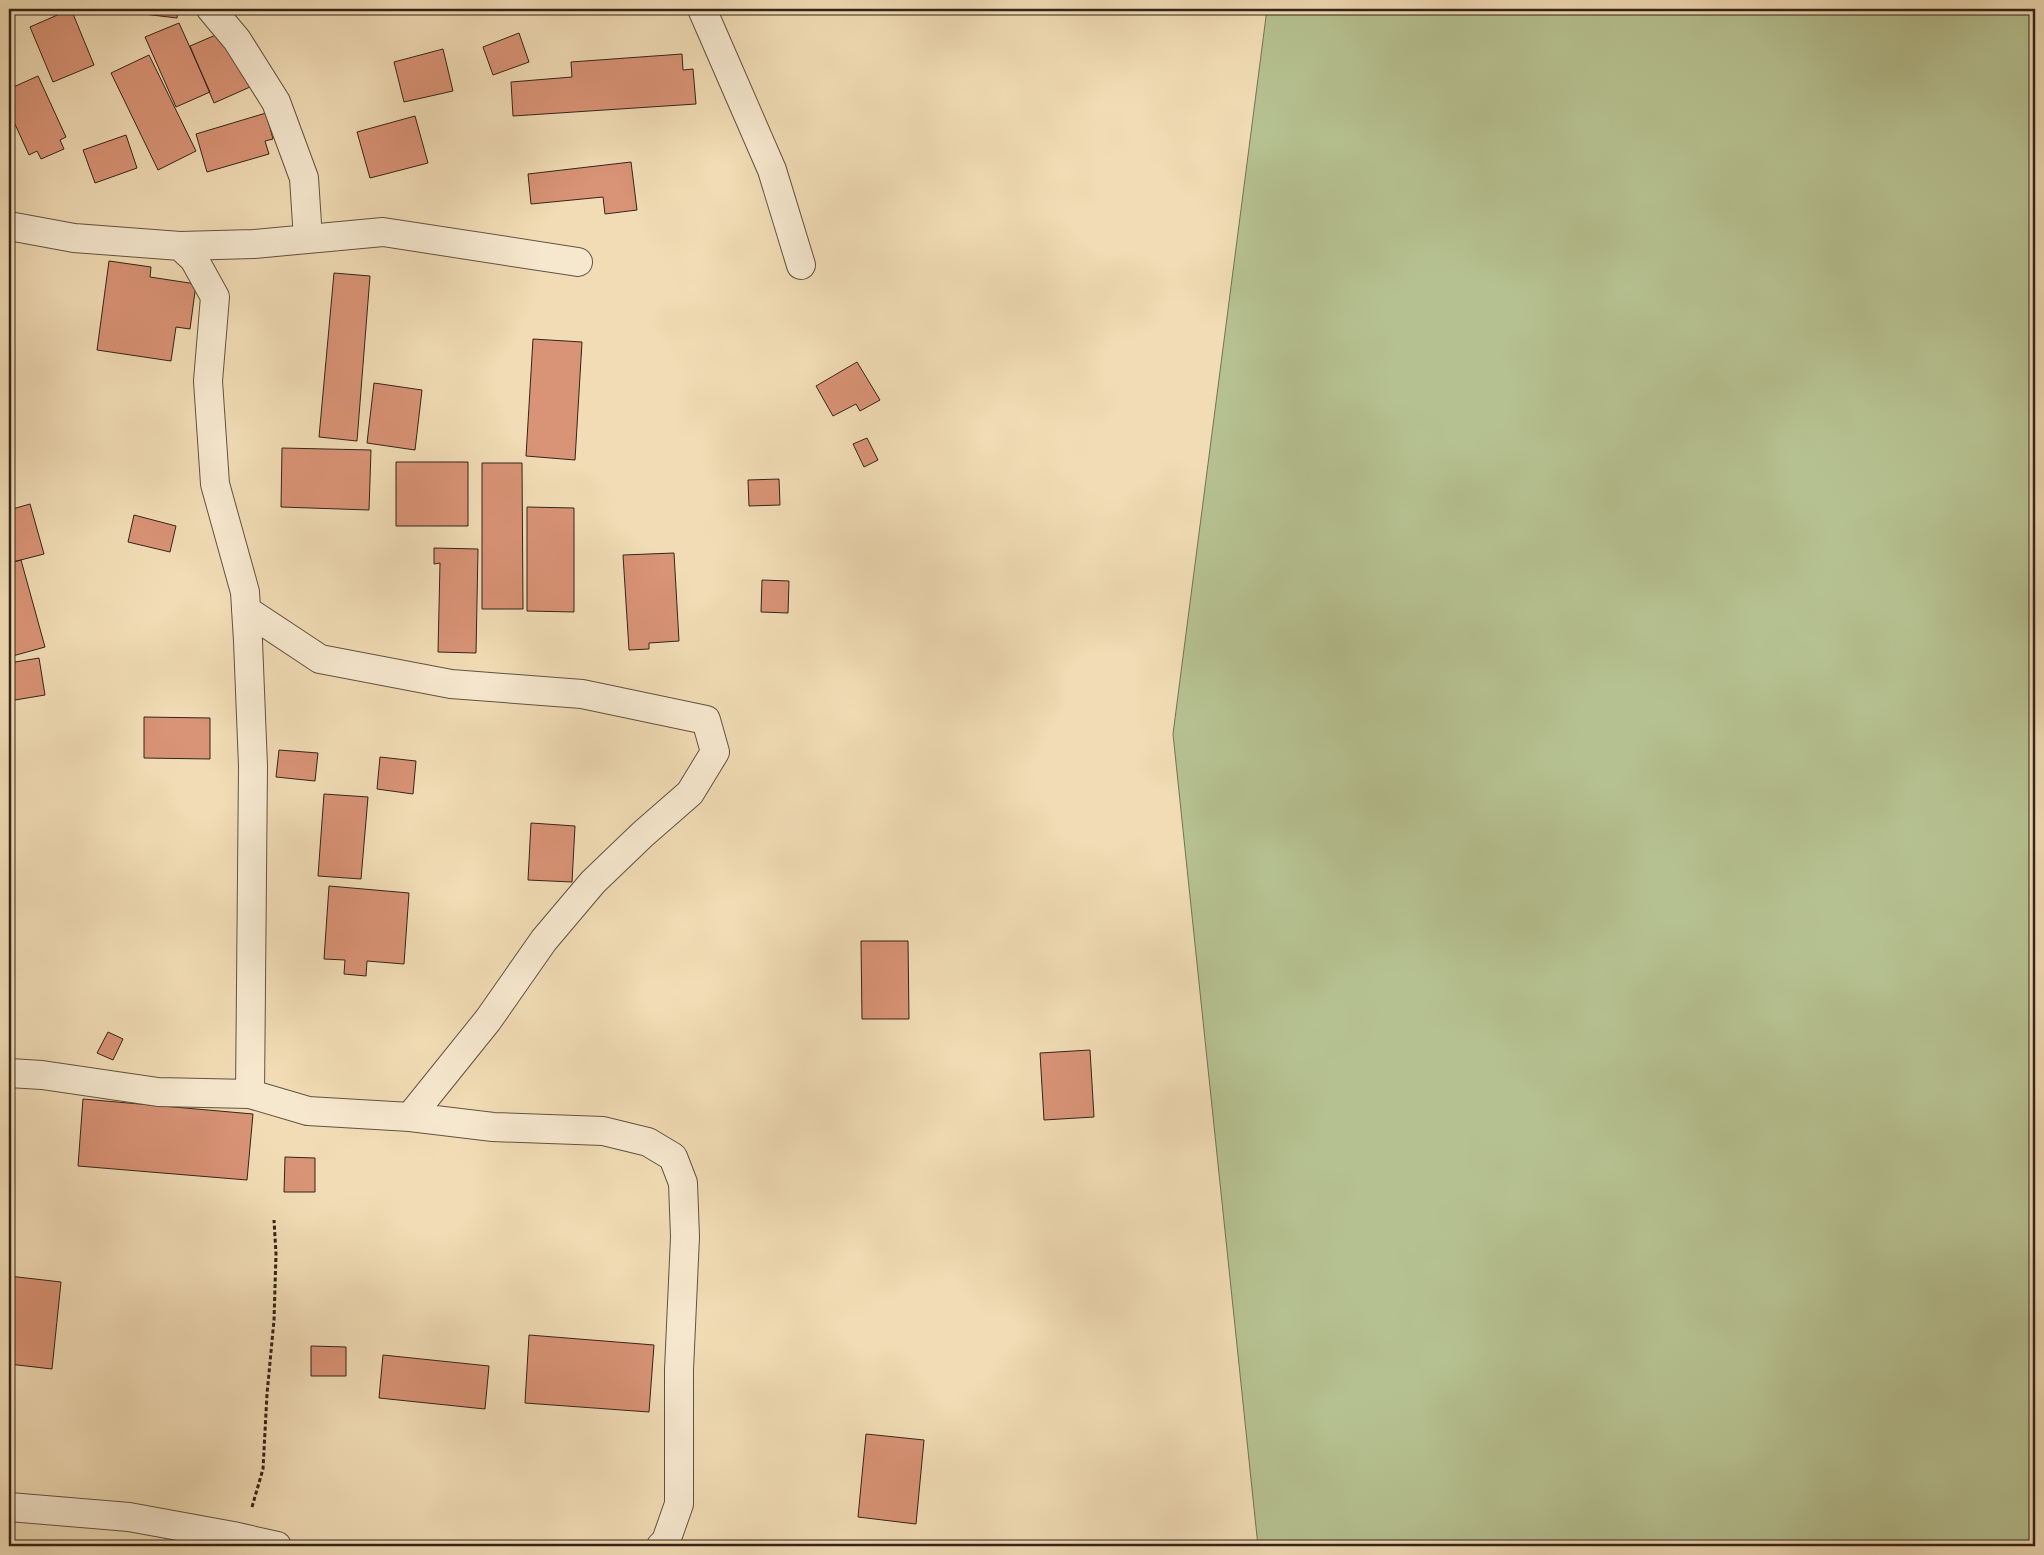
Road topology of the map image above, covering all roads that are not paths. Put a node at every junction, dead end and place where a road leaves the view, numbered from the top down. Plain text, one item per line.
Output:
1 (211, 9) edge
2 (702, 9) edge
3 (9, 226) edge
4 (308, 239) junction
5 (180, 246) junction
6 (578, 262) dead end
7 (801, 265) dead end
8 (246, 610) junction
9 (9, 1073) edge
10 (250, 1094) junction
11 (410, 1117) junction
12 (9, 1507) edge
13 (278, 1546) edge
14 (661, 1546) edge

1 - 4 street
2 - 7 street
3 - 5 street
4 - 5 street
4 - 6 street
5 - 8 street
8 - 10 street
8 - 11 street
9 - 10 street
10 - 11 street
11 - 14 street
12 - 13 street

